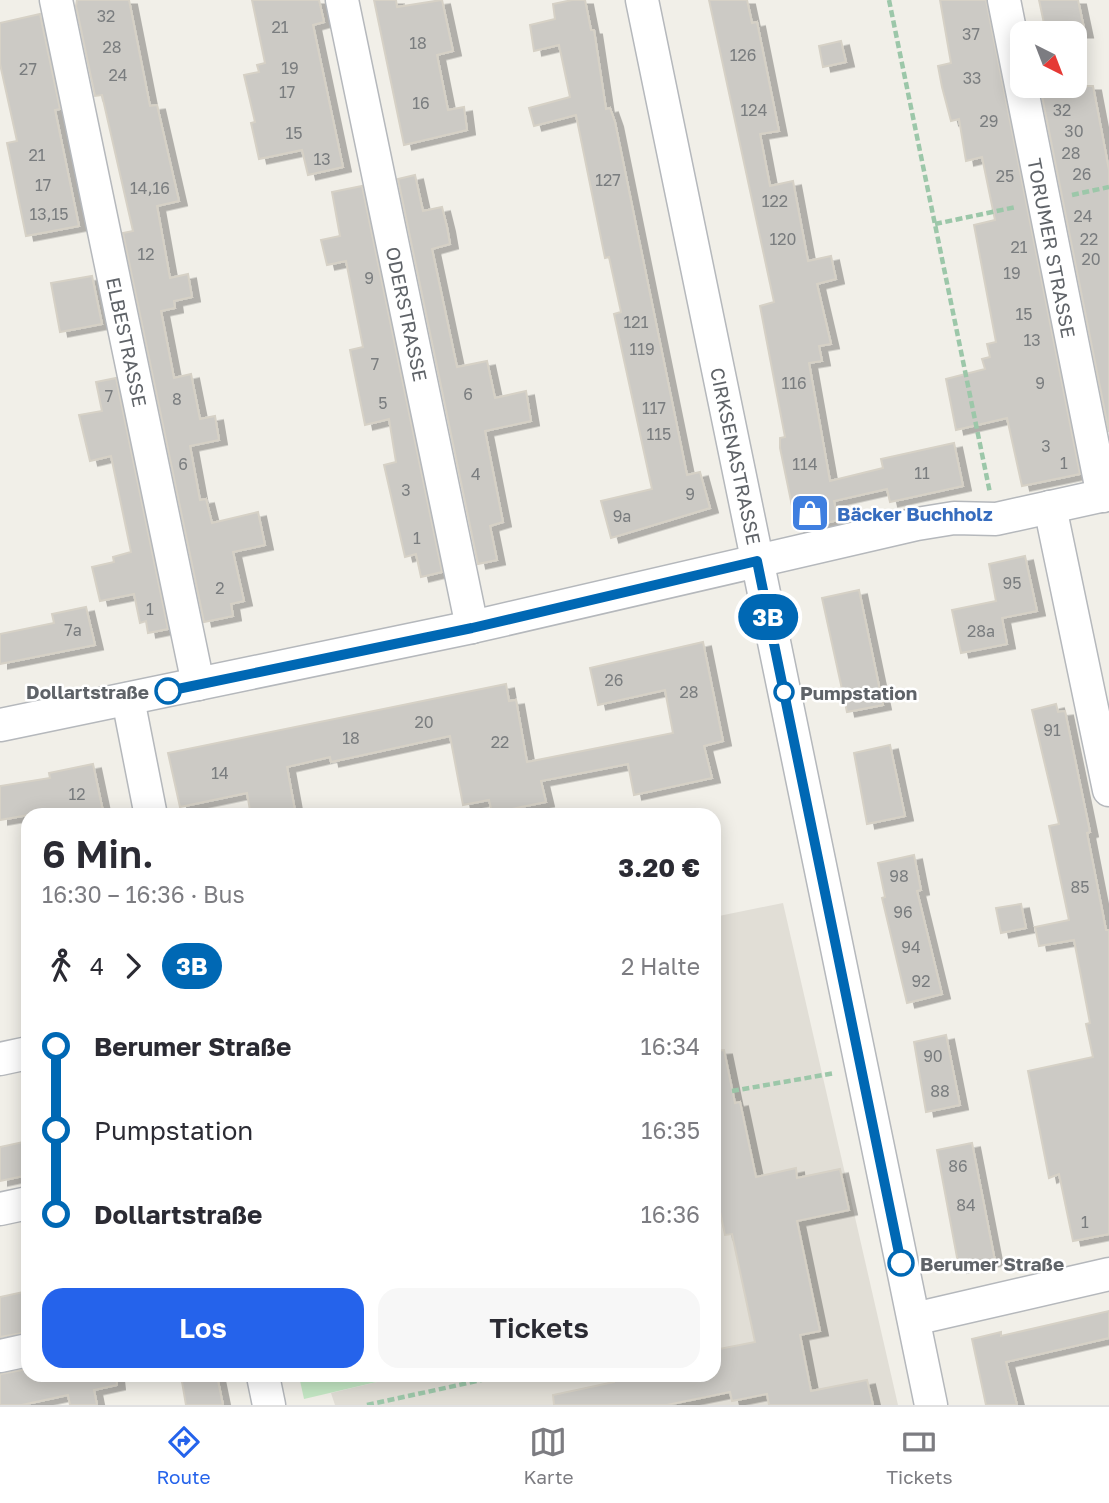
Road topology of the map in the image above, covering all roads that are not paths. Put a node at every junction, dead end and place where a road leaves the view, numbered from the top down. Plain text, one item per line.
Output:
1 (56, 0) edge
2 (342, 0) edge
3 (642, 0) edge
4 (1004, 0) edge
5 (1106, 495) edge
6 (1050, 507) junction
7 (757, 561) junction
8 (472, 628) junction
9 (198, 684) junction
10 (128, 699) junction
11 (0, 725) edge
12 (1109, 790) edge
13 (149, 808) edge
14 (21, 1054) edge
15 (0, 1059) edge
16 (21, 1204) edge
17 (0, 1209) edge
18 (1109, 1275) edge
19 (914, 1320) junction
20 (21, 1352) edge
21 (0, 1356) edge
22 (264, 1382) edge
23 (269, 1405) edge
24 (931, 1405) edge

1 - 9 street, ELBESTRASSE
2 - 8 street, ODERSTRASSE
3 - 7 street, CIRKSENASTRASSE
4 - 5 street, TORUMER STRASSE
5 - 6 street
6 - 7 street
6 - 12 street
7 - 8 street
7 - 19 street, CIRKSENASTRASSE
8 - 9 street
9 - 10 street
10 - 11 street
10 - 13 street
14 - 15 street
16 - 17 street
18 - 19 street
19 - 24 street, CIRKSENASTRASSE
20 - 21 street
22 - 23 street

